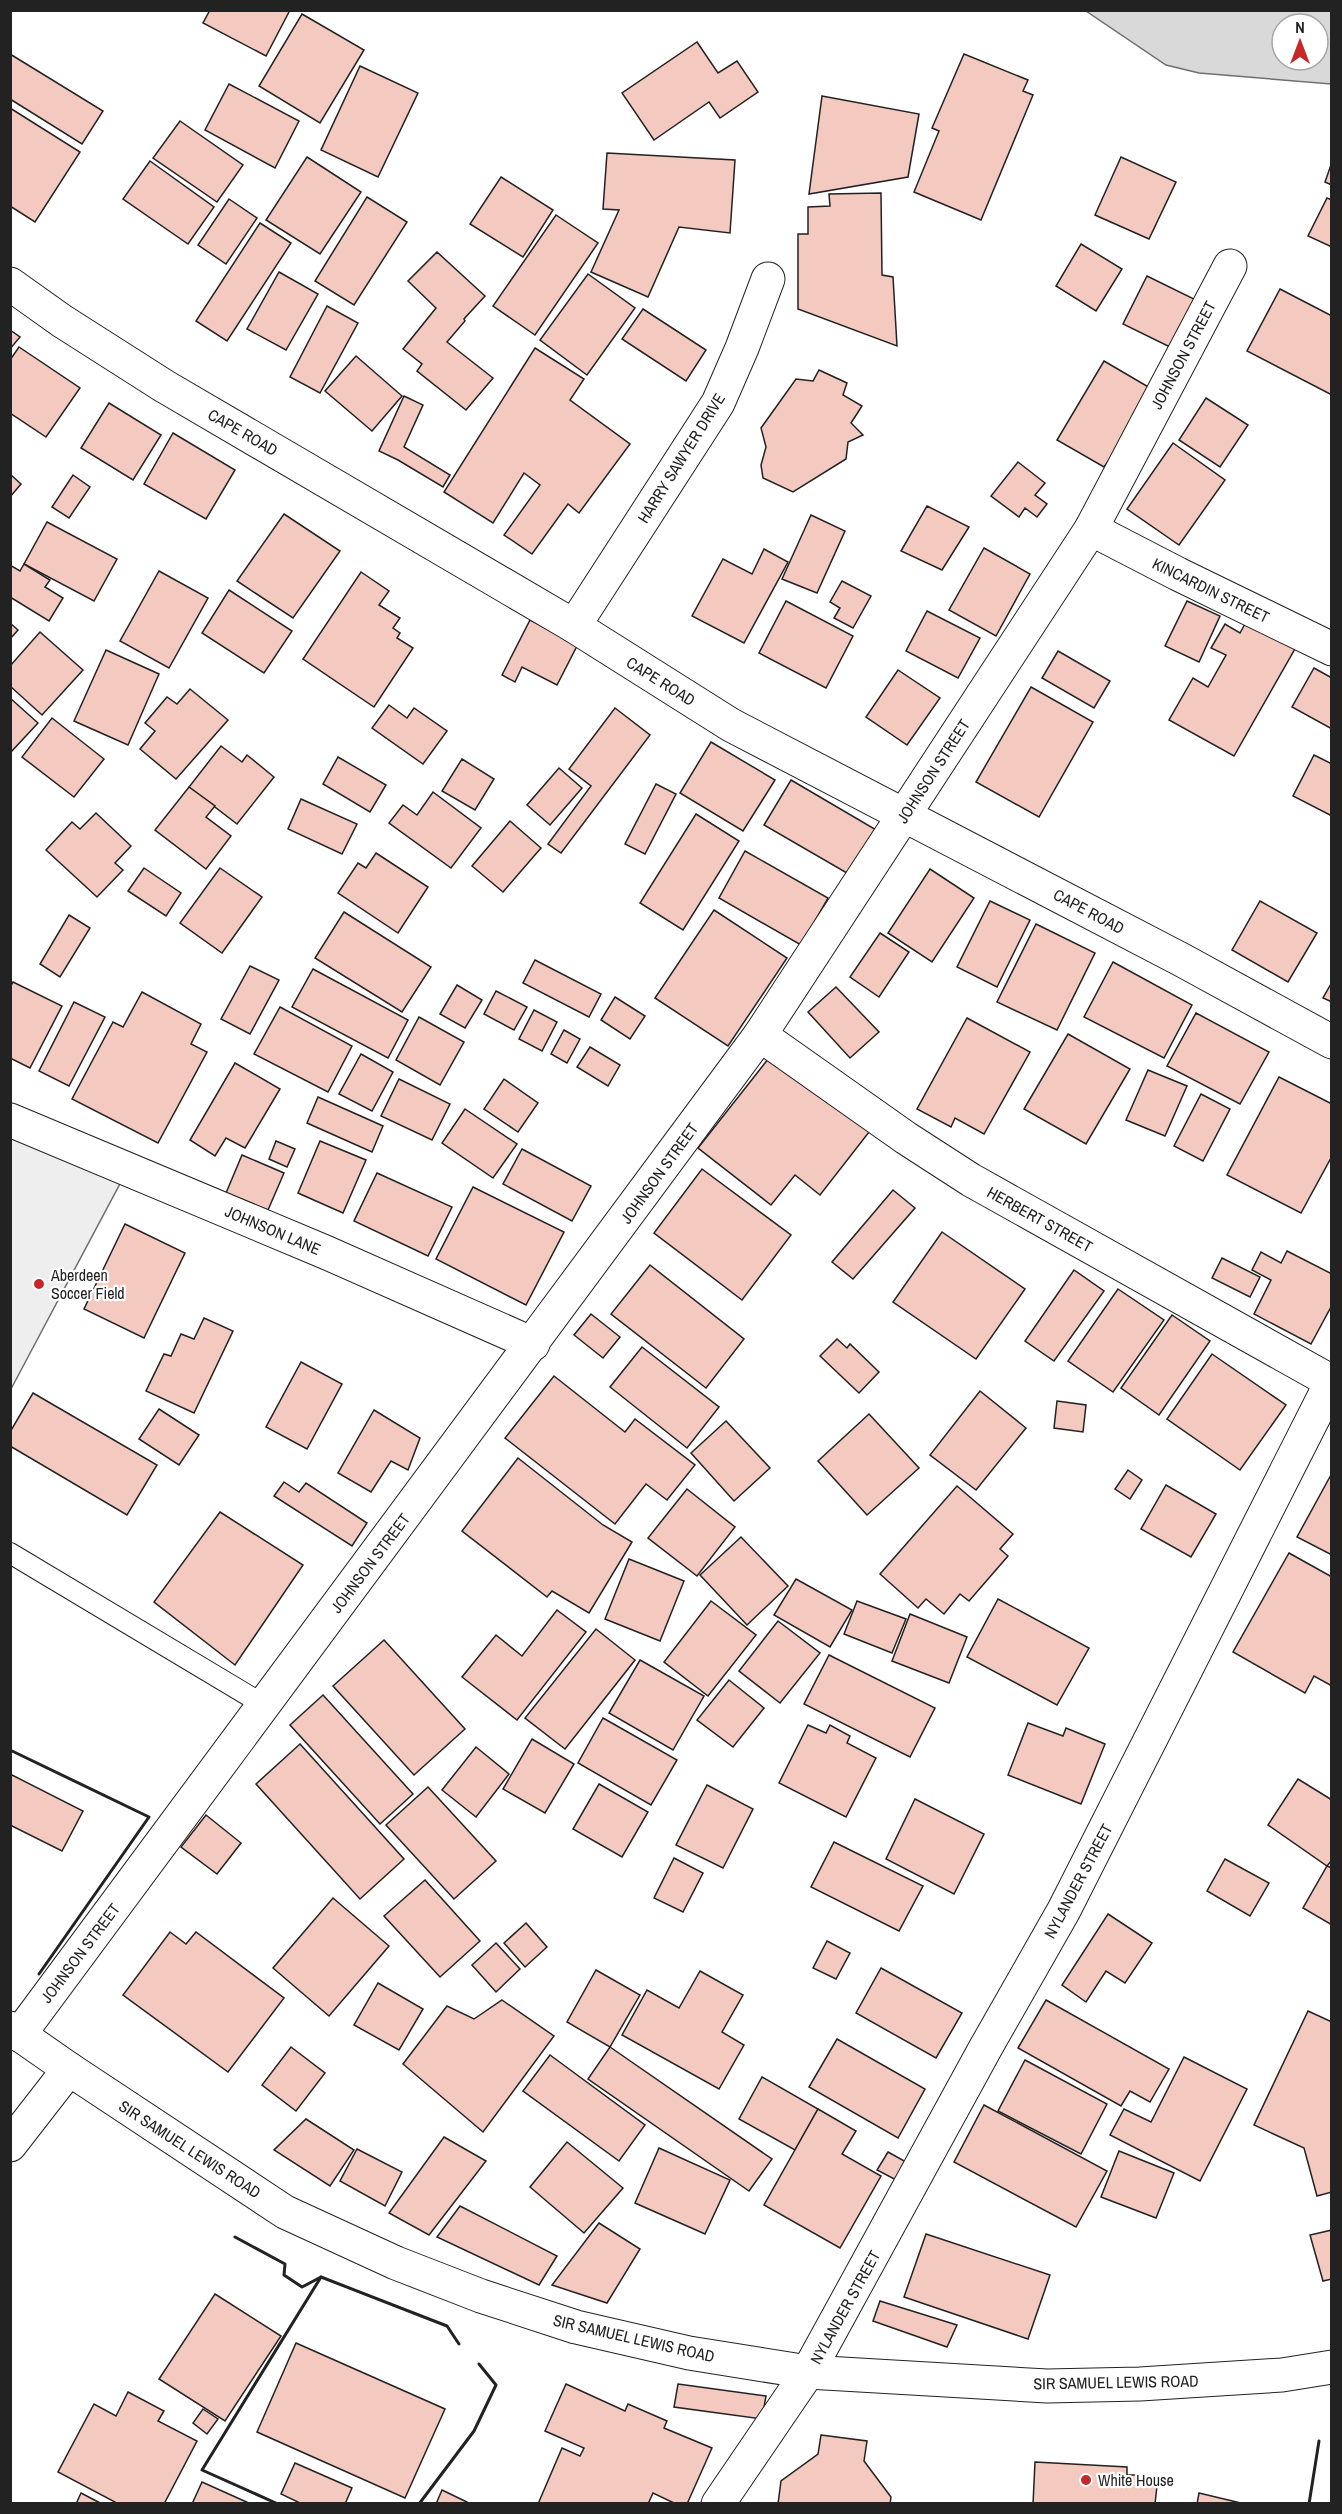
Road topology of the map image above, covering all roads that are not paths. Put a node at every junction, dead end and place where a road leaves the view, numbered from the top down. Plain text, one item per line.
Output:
1 (1230, 266) dead end
2 (768, 279) dead end
3 (10, 284) edge
4 (1091, 529) junction
5 (574, 626) junction
6 (1332, 649) edge
7 (905, 814) junction
8 (760, 1035) junction
9 (1332, 1042) edge
10 (10, 1120) edge
11 (533, 1344) junction
12 (1331, 1382) edge
13 (10, 1554) edge
14 (264, 1706) junction
15 (15, 2031) edge
16 (69, 2069) junction
17 (10, 2145) edge
18 (1332, 2367) edge
19 (808, 2372) junction
20 (718, 2504) edge

1 - 4 street, JOHNSON STREET
2 - 5 street, HARRY SAWYER DRIVE
3 - 5 street, CAPE ROAD
4 - 6 street, KINCARDIN STREET
4 - 7 street, JOHNSON STREET
5 - 7 street, CAPE ROAD
7 - 8 street, JOHNSON STREET
7 - 9 street, CAPE ROAD
8 - 11 street, JOHNSON STREET
8 - 12 street, HERBERT STREET
10 - 11 street, JOHNSON LANE
11 - 14 street, JOHNSON STREET
12 - 19 street, NYLANDER STREET
13 - 14 lane
14 - 15 street, JOHNSON STREET
15 - 16 street, SIR SAMUEL LEWIS ROAD
16 - 17 street
16 - 19 street, SIR SAMUEL LEWIS ROAD
18 - 19 street, SIR SAMUEL LEWIS ROAD
19 - 20 street, NYLANDER STREET

